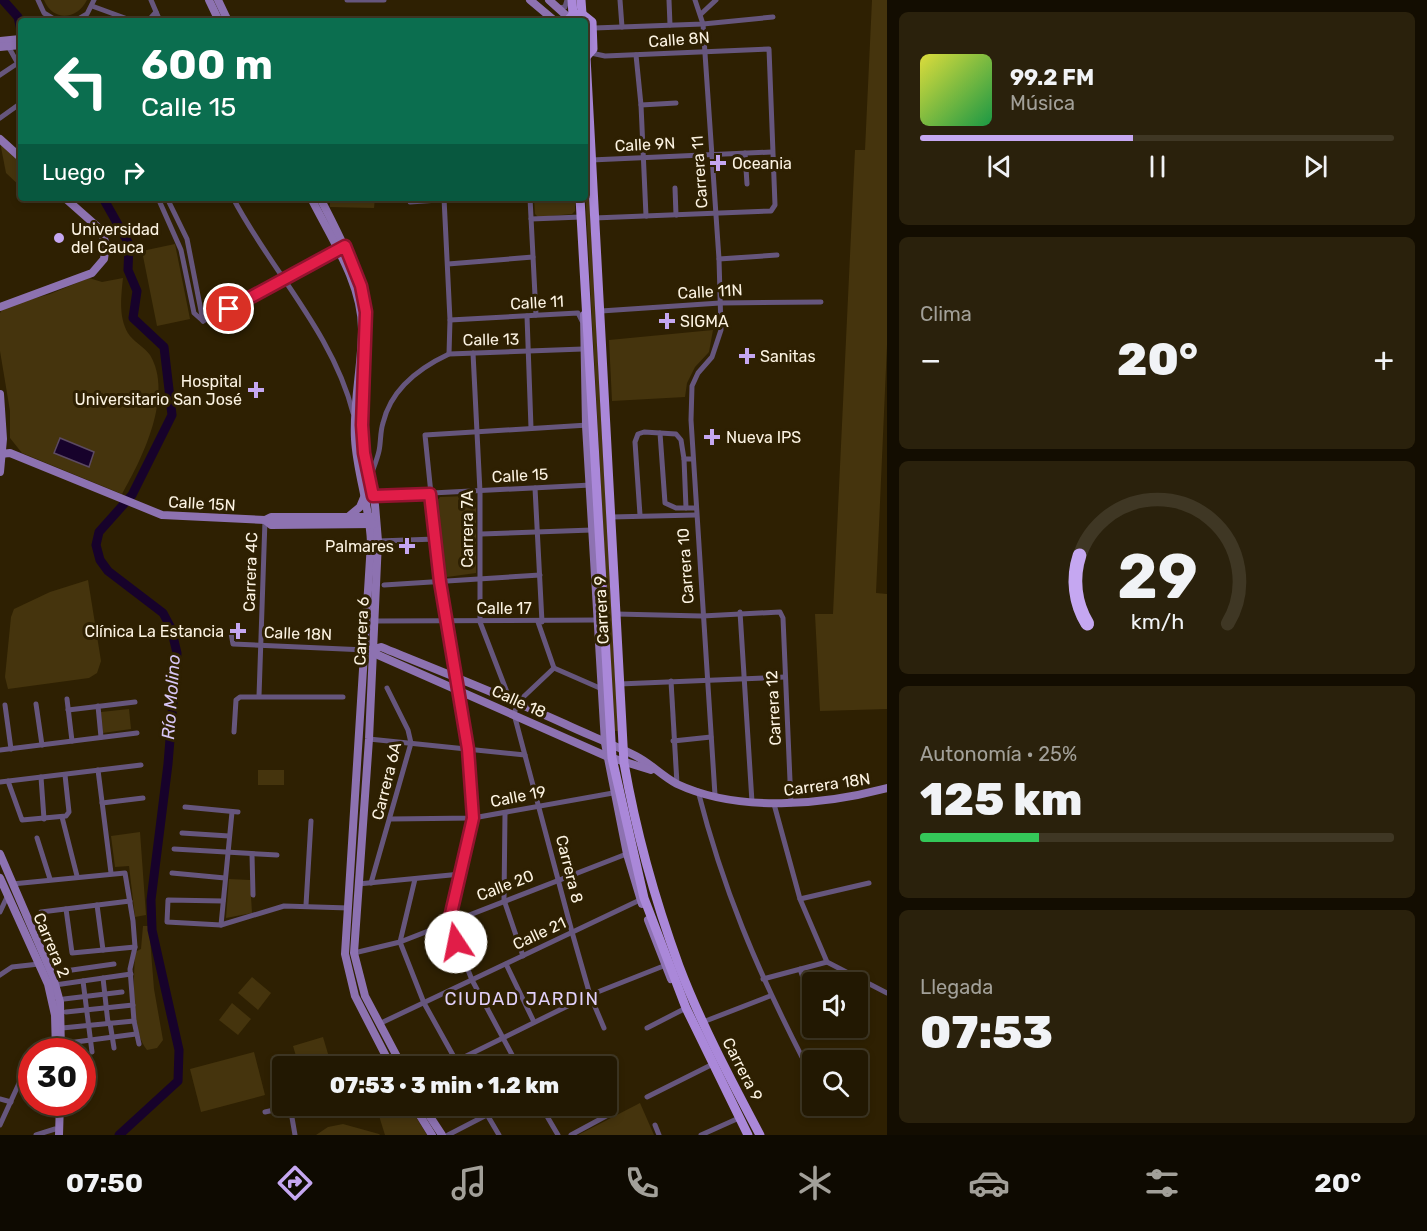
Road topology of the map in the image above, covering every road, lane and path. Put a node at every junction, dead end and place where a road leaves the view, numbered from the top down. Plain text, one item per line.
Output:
1 (38, 0) edge
2 (151, 0) edge
3 (209, 0) edge
4 (218, 0) edge
5 (347, 0) edge
6 (384, 0) edge
7 (530, 0) edge
8 (549, 0) edge
9 (567, 0) edge
10 (572, 0) edge
11 (581, 0) edge
12 (620, 0) edge
13 (669, 0) edge
14 (695, 0) edge
15 (716, 0) edge
16 (93, 3) edge
17 (558, 8) junction
18 (156, 12) junction
19 (701, 15) junction
20 (573, 17) edge
21 (772, 17) dead end
22 (52, 18) edge
23 (80, 18) edge
24 (126, 18) edge
25 (151, 18) edge
26 (159, 18) edge
27 (218, 18) edge
28 (227, 18) edge
29 (551, 18) edge
30 (588, 19) edge
31 (703, 24) junction
32 (670, 25) junction
33 (622, 27) junction
34 (594, 28) junction
35 (4, 42) edge
36 (705, 50) junction
37 (588, 52) edge
38 (636, 55) junction
39 (588, 56) edge
40 (18, 64) edge
41 (18, 66) edge
42 (0, 75) edge
43 (588, 82) edge
44 (676, 103) dead end
45 (18, 105) edge
46 (641, 105) junction
47 (0, 118) edge
48 (0, 139) edge
49 (772, 152) junction
50 (745, 153) junction
51 (711, 154) junction
52 (18, 155) edge
53 (643, 159) junction
54 (591, 160) junction
55 (747, 184) dead end
56 (675, 188) dead end
57 (68, 201) edge
58 (159, 201) edge
59 (168, 201) edge
60 (235, 201) edge
61 (313, 201) edge
62 (321, 201) edge
63 (421, 201) edge
64 (444, 201) edge
65 (530, 201) edge
66 (580, 201) edge
67 (410, 202) dead end
68 (716, 213) junction
69 (676, 215) junction
70 (646, 216) junction
71 (581, 217) junction
72 (594, 218) junction
73 (531, 219) junction
74 (341, 248) junction
75 (777, 255) dead end
76 (533, 257) junction
77 (719, 259) junction
78 (448, 264) junction
79 (284, 279) junction
80 (821, 302) dead end
81 (720, 303) junction
82 (586, 305) junction
83 (0, 307) edge
84 (601, 311) junction
85 (527, 315) junction
86 (536, 315) junction
87 (450, 320) junction
88 (203, 321) junction
89 (582, 332) junction
90 (718, 343) joint
91 (583, 349) junction
92 (528, 352) junction
93 (473, 353) junction
94 (449, 354) junction
95 (0, 394) edge
96 (354, 415) junction
97 (589, 425) junction
98 (531, 428) junction
99 (477, 431) junction
100 (660, 433) junction
101 (588, 442) junction
102 (1, 454) edge
103 (594, 454) junction
104 (684, 459) junction
105 (693, 459) junction
106 (0, 472) edge
107 (369, 479) junction
108 (593, 485) junction
109 (535, 488) junction
110 (480, 490) junction
111 (430, 494) junction
112 (369, 495) junction
113 (686, 508) junction
114 (695, 508) junction
115 (640, 515) junction
116 (696, 515) junction
117 (348, 517) junction
118 (613, 517) junction
119 (265, 520) junction
120 (374, 521) junction
121 (592, 530) junction
122 (539, 532) junction
123 (481, 534) junction
124 (436, 539) junction
125 (378, 541) junction
126 (540, 575) junction
127 (480, 579) junction
128 (440, 582) junction
129 (384, 585) dead end
130 (740, 612) junction
131 (618, 614) junction
132 (702, 616) junction
133 (597, 620) junction
134 (375, 621) junction
135 (447, 622) junction
136 (480, 622) junction
137 (540, 622) junction
138 (231, 633) dead end
139 (261, 645) junction
140 (370, 650) junction
141 (388, 659) junction
142 (372, 667) junction
143 (554, 668) junction
144 (785, 676) junction
145 (456, 678) junction
146 (745, 678) junction
147 (707, 680) junction
148 (671, 681) junction
149 (621, 683) junction
150 (387, 688) dead end
151 (602, 688) junction
152 (459, 690) junction
153 (259, 696) junction
154 (343, 697) dead end
155 (67, 699) dead end
156 (514, 701) junction
157 (135, 702) dead end
158 (36, 704) dead end
159 (5, 705) dead end
160 (98, 706) junction
161 (68, 710) junction
162 (514, 714) junction
163 (604, 723) junction
164 (234, 732) dead end
165 (137, 733) dead end
166 (588, 735) junction
167 (101, 737) junction
168 (711, 737) junction
169 (369, 739) junction
170 (72, 741) junction
171 (673, 741) junction
172 (411, 743) junction
173 (608, 744) junction
174 (42, 745) junction
175 (11, 749) junction
176 (468, 749) junction
177 (0, 750) edge
178 (623, 750) junction
179 (525, 755) junction
180 (638, 756) joint
181 (609, 757) junction
182 (624, 763) junction
183 (141, 765) dead end
184 (98, 770) junction
185 (656, 771) junction
186 (65, 775) junction
187 (41, 777) junction
188 (8, 781) junction
189 (0, 782) edge
190 (677, 784) junction
191 (887, 788) edge
192 (698, 791) junction
193 (614, 793) junction
194 (715, 795) junction
195 (143, 798) dead end
196 (752, 802) junction
197 (102, 803) junction
198 (774, 804) junction
199 (790, 804) junction
200 (540, 805) junction
201 (185, 807) dead end
202 (505, 813) junction
203 (62, 817) junction
204 (473, 818) junction
205 (44, 819) junction
206 (391, 819) junction
207 (311, 821) dead end
208 (182, 832) dead end
209 (229, 836) junction
210 (37, 838) dead end
211 (174, 849) dead end
212 (228, 853) junction
213 (629, 853) junction
214 (0, 854) edge
215 (252, 854) junction
216 (277, 855) dead end
217 (111, 873) junction
218 (172, 873) dead end
219 (461, 874) junction
220 (77, 876) junction
221 (0, 878) edge
222 (225, 878) junction
223 (50, 879) junction
224 (415, 879) junction
225 (558, 879) junction
226 (370, 883) junction
227 (869, 883) dead end
228 (12, 884) junction
229 (358, 885) junction
230 (253, 895) dead end
231 (8, 897) junction
232 (642, 899) junction
233 (800, 899) junction
234 (504, 900) junction
235 (130, 901) junction
236 (223, 901) junction
237 (97, 905) junction
238 (306, 905) junction
239 (349, 908) junction
240 (66, 909) junction
241 (0, 912) edge
242 (41, 912) dead end
243 (449, 922) junction
244 (221, 925) junction
245 (572, 932) junction
246 (400, 942) junction
247 (135, 946) junction
248 (103, 950) junction
249 (354, 953) junction
250 (523, 956) junction
251 (827, 962) junction
252 (39, 964) junction
253 (114, 964) dead end
254 (506, 964) junction
255 (666, 965) junction
256 (800, 969) junction
257 (51, 973) junction
258 (131, 974) junction
259 (0, 975) edge
260 (802, 975) edge
261 (103, 978) junction
262 (763, 979) junction
263 (472, 980) junction
264 (83, 981) junction
265 (55, 985) junction
266 (122, 992) dead end
267 (887, 993) edge
268 (105, 994) junction
269 (590, 995) junction
270 (770, 996) junction
271 (85, 997) junction
272 (64, 999) dead end
273 (424, 1002) junction
274 (133, 1005) junction
275 (106, 1007) junction
276 (685, 1008) junction
277 (87, 1009) junction
278 (66, 1012) dead end
279 (134, 1021) junction
280 (534, 1022) junction
281 (703, 1022) junction
282 (109, 1023) junction
283 (381, 1023) junction
284 (89, 1025) junction
285 (62, 1028) junction
286 (604, 1028) dead end
287 (647, 1028) dead end
288 (136, 1034) junction
289 (113, 1037) junction
290 (55, 1038) edge
291 (62, 1038) edge
292 (91, 1038) edge
293 (501, 1038) junction
294 (96, 1039) edge
295 (139, 1044) dead end
296 (114, 1048) dead end
297 (386, 1056) edge
298 (397, 1056) edge
299 (454, 1056) edge
300 (471, 1056) edge
301 (512, 1056) edge
302 (802, 1057) dead end
303 (712, 1065) junction
304 (18, 1082) edge
305 (647, 1097) dead end
306 (0, 1100) edge
307 (10, 1102) junction
308 (272, 1110) edge
309 (264, 1112) dead end
310 (55, 1116) edge
311 (58, 1116) edge
312 (292, 1116) edge
313 (420, 1116) edge
314 (429, 1116) edge
315 (485, 1116) edge
316 (488, 1116) edge
317 (547, 1116) edge
318 (606, 1116) edge
319 (738, 1118) junction
320 (0, 1125) edge
321 (655, 1125) dead end
322 (44, 1134) edge
323 (55, 1134) edge
324 (36, 1135) edge
325 (295, 1135) edge
326 (432, 1135) edge
327 (441, 1135) edge
328 (448, 1135) edge
329 (499, 1135) edge
330 (558, 1135) edge
331 (571, 1135) edge
332 (659, 1135) edge
333 (701, 1135) edge
334 (746, 1135) edge
335 (760, 1135) edge

1 - 22 street
2 - 18 street
3 - 27 main road
4 - 28 main road
5 - 6 street
7 - 29 main road
8 - 17 main road
9 - 17 street
10 - 20 main road
11 - 20 main road
12 - 33 street
13 - 32 street
14 - 19 street, Carrera 11
15 - 19 street
16 - 23 street
16 - 24 street
17 - 20 main road
18 - 25 street
18 - 26 street
19 - 31 street, Carrera 11
21 - 31 street
30 - 34 main road
31 - 32 street
31 - 36 street, Carrera 11
32 - 33 street
33 - 34 street
34 - 37 main road, Carrera 9
35 - 40 street
36 - 38 street, Calle 8N
36 - 49 street, Calle 8N
36 - 51 street, Carrera 11
38 - 39 street, Calle 8N
38 - 46 street
41 - 42 street
43 - 54 main road, Carrera 9
44 - 46 street
45 - 47 street
46 - 53 street
48 - 52 main road
49 - 50 street, Calle 9N
49 - 68 street
50 - 51 street, Calle 9N
50 - 55 street
51 - 53 street, Calle 9N
51 - 68 street, Carrera 11
53 - 54 street, Calle 9N
53 - 70 street
54 - 72 main road, Carrera 9
56 - 69 street
57 - 83 main road
58 - 88 street
59 - 88 street
60 - 79 street, Carrera 6
61 - 74 main road, Carrera 6
62 - 74 main road, Carrera 6
63 - 67 street
64 - 78 street
65 - 73 street
66 - 71 main road, Carrera 9
68 - 69 street
68 - 77 street, Carrera 11
69 - 70 street
70 - 72 street
71 - 73 street
71 - 82 main road, Carrera 9
72 - 84 main road, Carrera 9
73 - 76 street
74 - 79 street
74 - 96 main road, Carrera 6
74 - 107 main road, Carrera 6
75 - 77 street
76 - 78 street
76 - 86 street
77 - 81 street, Carrera 11
78 - 87 street
79 - 88 street
79 - 96 street, Carrera 6
80 - 81 street, Calle 11N
81 - 84 street, Calle 11N
81 - 90 street, Carrera 11
82 - 89 main road, Calle 11
82 - 97 main road, Carrera 9
84 - 118 main road, Carrera 9
85 - 86 street, Calle 11
85 - 87 street, Calle 11
85 - 92 street
86 - 89 street, Calle 11
87 - 94 street
89 - 91 main road
90 - 105 street, Carrera 10
91 - 92 street, Calle 13
91 - 97 main road
92 - 93 street, Calle 13
92 - 98 street
93 - 94 street, Calle 13
93 - 99 street, Carrera 7A
94 - 107 street, Calle 13
95 - 102 main road
96 - 112 main road, Carrera 6
97 - 98 street
97 - 101 main road
97 - 103 main road, Carrera 9
98 - 99 street
99 - 110 street, Carrera 7A
99 - 111 street
100 - 104 street
100 - 113 street
100 - 115 street
101 - 103 main road
101 - 108 main road
102 - 106 main road
102 - 119 main road, Calle 15N
103 - 108 main road, Carrera 9
104 - 105 street
104 - 113 street
105 - 114 street, Carrera 10
107 - 112 main road, Carrera 6
108 - 109 street, Calle 15
108 - 121 main road
108 - 173 main road, Carrera 9
109 - 110 street, Calle 15
109 - 122 street
110 - 111 street, Calle 15
110 - 123 street, Carrera 7A
111 - 112 street, Calle 15
111 - 124 street
112 - 117 main road
112 - 120 main road, Carrera 6
113 - 114 street
114 - 116 street, Carrera 10
115 - 116 street
115 - 118 street
116 - 132 street, Carrera 10
117 - 119 main road
117 - 120 main road
118 - 131 main road, Carrera 9
119 - 120 main road, Calle 15N
119 - 139 street, Carrera 4C
120 - 125 main road, Carrera 6
120 - 140 main road, Carrera 6
121 - 122 street
121 - 133 main road
122 - 123 street
122 - 126 street
123 - 127 street, Carrera 7A
124 - 125 street
124 - 128 street
125 - 134 main road, Carrera 6
126 - 127 street
126 - 137 street
127 - 128 street
127 - 136 street, Carrera 7A
128 - 129 street
128 - 135 street
130 - 132 street
130 - 144 street, Carrera 12
130 - 146 street
131 - 132 street
131 - 149 main road, Carrera 9
132 - 147 street, Carrera 10
133 - 137 street, Calle 17
133 - 151 main road
134 - 135 street, Calle 17
134 - 140 main road, Carrera 6
135 - 136 street, Calle 17
135 - 145 street
136 - 137 street, Calle 17
136 - 156 street, Carrera 7A
137 - 143 street
138 - 139 street, Calle 18N
139 - 140 street, Calle 18N
139 - 153 street, Carrera 4C
140 - 141 main road, Calle 18
140 - 142 main road, Carrera 6
140 - 145 main road, Calle 18
140 - 239 main road, Carrera 6
141 - 142 main road
141 - 152 main road, Calle 18
142 - 169 main road, Carrera 6
143 - 151 street
143 - 156 street
144 - 146 street
144 - 199 street, Carrera 12
145 - 152 street
145 - 156 main road, Calle 18
146 - 147 street
146 - 196 street
147 - 148 street
147 - 168 street, Carrera 10
148 - 149 street
148 - 171 street
149 - 178 main road, Carrera 9
150 - 172 street, Carrera 6A
151 - 163 main road
152 - 162 main road, Calle 18
152 - 176 street
153 - 154 street
153 - 164 street
155 - 161 street
156 - 162 street
156 - 166 main road, Calle 18
157 - 160 street
158 - 174 street
159 - 175 street
160 - 161 street
160 - 167 street
161 - 170 street
162 - 179 street, Carrera 8
162 - 181 main road, Calle 18
163 - 166 main road
163 - 173 main road
165 - 167 street
166 - 173 main road, Calle 18
167 - 170 street
168 - 171 street
168 - 194 street, Carrera 10
169 - 172 street
169 - 229 main road, Carrera 6
170 - 174 street
171 - 190 street
172 - 176 street
172 - 206 street, Carrera 6A
173 - 178 main road, Calle 18
173 - 181 main road, Carrera 9
174 - 175 street
175 - 177 street
176 - 179 street
176 - 204 street
178 - 180 main road, Calle 18
178 - 182 main road, Carrera 9
179 - 200 street, Carrera 8
180 - 185 main road, Carrera 18N
181 - 182 main road, Calle 18
181 - 193 main road
181 - 213 main road, Carrera 9
182 - 185 main road, Calle 18
182 - 281 main road, Carrera 9
183 - 184 street
184 - 186 street
184 - 197 street
185 - 190 main road, Carrera 18N
186 - 187 street
186 - 203 street
187 - 188 street
187 - 205 street
188 - 189 street
188 - 205 street
190 - 192 main road, Carrera 18N
191 - 199 main road, Carrera 18N
192 - 194 main road, Carrera 18N
192 - 262 street
193 - 200 street, Calle 19
193 - 213 main road
194 - 196 main road, Carrera 18N
195 - 197 street
196 - 198 main road, Carrera 18N
197 - 217 street
198 - 199 main road, Carrera 18N
198 - 233 street
200 - 202 street, Calle 19
200 - 225 street, Carrera 8
201 - 209 street
202 - 204 street, Calle 19
202 - 234 street
203 - 205 street
203 - 220 street
204 - 206 street, Calle 19
204 - 219 street
206 - 226 street, Carrera 6A
207 - 238 street
208 - 209 street
209 - 212 street
210 - 223 street
211 - 212 street
212 - 215 street
212 - 222 street
213 - 225 street, Calle 20
213 - 232 main road, Carrera 9
214 - 228 main road, Carrera 2
215 - 216 street
215 - 230 street
217 - 220 street
217 - 235 street
218 - 222 street
219 - 224 street
219 - 243 street
220 - 223 street
221 - 231 main road, Carrera 2
222 - 236 street
223 - 228 street
224 - 226 street
224 - 246 street
225 - 234 street, Calle 20
225 - 245 street, Carrera 8
226 - 229 street
227 - 233 street
228 - 257 main road, Carrera 2
229 - 249 main road, Carrera 6
231 - 241 street
231 - 252 main road, Carrera 2
232 - 245 street, Calle 21
232 - 255 main road, Carrera 9
233 - 251 street
234 - 243 street, Calle 20
234 - 250 street
235 - 237 street
235 - 247 street
236 - 244 street
236 - 244 street
237 - 240 street
237 - 248 street
238 - 239 street
238 - 244 street
239 - 297 main road, Carrera 6
240 - 242 street
240 - 248 street
243 - 246 street, Calle 20
243 - 263 street
245 - 250 street, Calle 21
245 - 269 street, Carrera 8
246 - 249 street, Calle 20
246 - 273 street
247 - 248 street
247 - 258 street
249 - 283 main road, Carrera 6
250 - 254 street, Calle 21
251 - 256 street
251 - 267 street
252 - 259 street
252 - 290 main road, Carrera 2
253 - 257 street
254 - 263 street, Calle 21
254 - 280 street
255 - 269 street
255 - 276 main road, Carrera 9
256 - 260 street
256 - 262 street
257 - 265 main road, Carrera 2
258 - 261 street
258 - 274 street
261 - 264 street
261 - 268 street
262 - 270 street
263 - 273 street, Calle 21
263 - 293 street
264 - 265 street
264 - 271 street
265 - 285 main road, Carrera 2
266 - 268 street
268 - 271 street
268 - 275 street
269 - 280 street
269 - 286 street, Carrera 8
270 - 281 street
270 - 302 street
271 - 272 street
271 - 277 street
273 - 283 street, Calle 21
273 - 299 street
274 - 275 street
274 - 279 street
275 - 277 street
275 - 282 street
276 - 287 street
276 - 303 main road, Carrera 9
277 - 278 street
277 - 284 street
279 - 282 street
279 - 288 street
280 - 293 street
281 - 335 main road, Carrera 9
282 - 284 street
282 - 289 street
283 - 298 main road, Carrera 6
284 - 285 street
284 - 292 street
285 - 291 main road, Carrera 2
288 - 289 street
288 - 295 street
289 - 294 street
289 - 296 street
293 - 300 street
293 - 301 street
303 - 305 street
303 - 319 main road, Carrera 9
304 - 307 street
306 - 307 street
307 - 320 street
308 - 309 street
310 - 323 main road
311 - 323 main road
312 - 325 street
313 - 326 main road
314 - 327 main road
315 - 328 street
316 - 329 street
317 - 330 street
318 - 331 street
319 - 333 street
319 - 334 main road, Carrera 9
321 - 332 street
322 - 323 street
322 - 324 street

